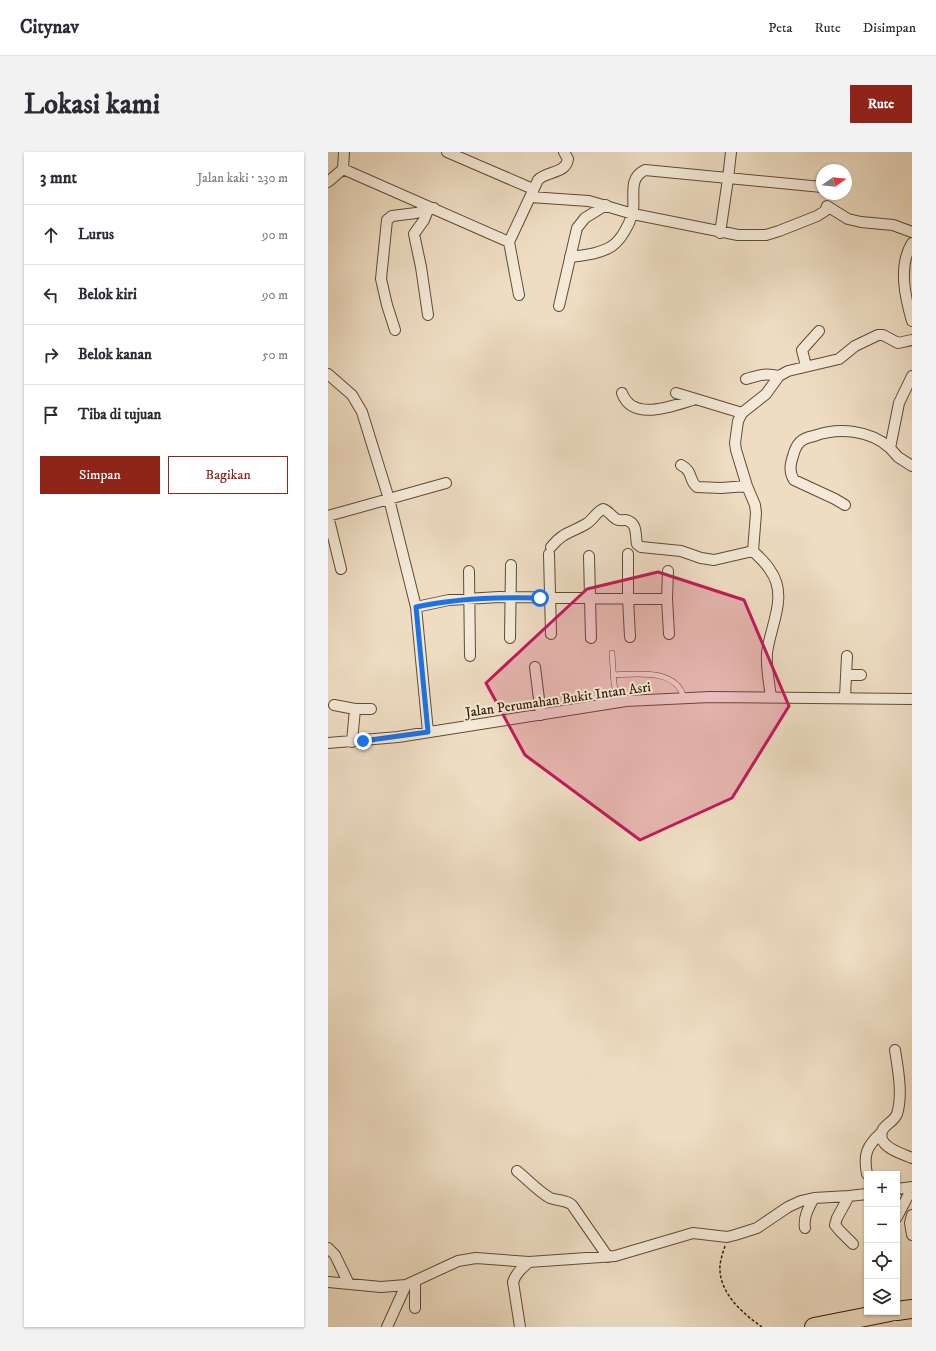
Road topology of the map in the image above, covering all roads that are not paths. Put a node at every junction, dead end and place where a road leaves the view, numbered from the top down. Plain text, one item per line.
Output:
1 (344, 152) edge
2 (447, 152) edge
3 (564, 152) edge
4 (731, 152) edge
5 (343, 170) junction
6 (728, 179) junction
7 (328, 182) edge
8 (816, 186) edge
9 (532, 193) junction
10 (606, 205) junction
11 (431, 209) junction
12 (633, 214) junction
13 (912, 232) edge
14 (720, 233) junction
15 (509, 242) junction
16 (912, 243) edge
17 (570, 258) junction
18 (519, 295) dead end
19 (559, 306) dead end
20 (428, 315) dead end
21 (912, 322) edge
22 (395, 330) dead end
23 (819, 331) dead end
24 (912, 340) edge
25 (806, 366) junction
26 (328, 374) edge
27 (779, 376) junction
28 (912, 376) edge
29 (746, 379) dead end
30 (622, 393) dead end
31 (676, 393) dead end
32 (696, 399) junction
33 (742, 413) junction
34 (890, 448) junction
35 (680, 465) dead end
36 (912, 466) edge
37 (446, 483) dead end
38 (747, 486) junction
39 (389, 499) junction
40 (845, 505) dead end
41 (328, 516) edge
42 (754, 551) junction
43 (628, 554) dead end
44 (589, 556) dead end
45 (511, 565) dead end
46 (341, 569) dead end
47 (470, 571) dead end
48 (668, 571) dead end
49 (510, 597) junction
50 (469, 598) junction
51 (550, 598) junction
52 (590, 598) junction
53 (628, 598) junction
54 (667, 599) junction
55 (416, 607) junction
56 (551, 634) dead end
57 (669, 634) dead end
58 (630, 637) dead end
59 (510, 638) dead end
60 (591, 638) dead end
61 (612, 653) dead end
62 (470, 656) dead end
63 (847, 656) dead end
64 (535, 667) dead end
65 (861, 674) dead end
66 (613, 675) junction
67 (846, 675) junction
68 (771, 697) junction
69 (684, 698) junction
70 (845, 698) junction
71 (912, 699) edge
72 (619, 702) junction
73 (334, 705) dead end
74 (355, 709) junction
75 (370, 709) dead end
76 (541, 714) junction
77 (428, 732) junction
78 (352, 742) junction
79 (328, 743) edge
80 (895, 1050) dead end
81 (881, 1133) junction
82 (912, 1158) edge
83 (517, 1171) dead end
84 (866, 1171) edge
85 (912, 1187) edge
86 (900, 1189) edge
87 (864, 1194) edge
88 (849, 1196) junction
89 (814, 1198) junction
90 (900, 1211) edge
91 (912, 1215) edge
92 (805, 1228) dead end
93 (912, 1235) edge
94 (853, 1244) dead end
95 (328, 1248) edge
96 (608, 1257) junction
97 (529, 1262) junction
98 (328, 1282) edge
99 (411, 1283) junction
100 (349, 1284) junction
101 (415, 1308) dead end
102 (912, 1308) edge
103 (900, 1310) edge
104 (875, 1315) edge
105 (387, 1327) edge
106 (520, 1327) edge
107 (814, 1327) edge

1 - 5 street
2 - 9 street
3 - 9 street
4 - 6 street
5 - 7 street
5 - 11 street
6 - 8 street
6 - 12 street
6 - 14 street
9 - 10 street
9 - 15 street
10 - 12 street
10 - 17 street
11 - 15 street
11 - 20 street
11 - 22 street
12 - 14 street
12 - 17 street
13 - 14 street
15 - 18 street
16 - 21 street
17 - 19 street
23 - 25 street
24 - 25 street
25 - 27 street
26 - 39 street
27 - 29 street
27 - 33 street
28 - 34 street
30 - 32 street
31 - 32 street
32 - 33 street
33 - 38 street
34 - 36 street
34 - 40 street
35 - 38 street
37 - 39 street
38 - 42 street
39 - 41 street
39 - 55 street
41 - 46 street
42 - 51 street
42 - 68 street
43 - 53 street
44 - 52 street
45 - 49 street
47 - 50 street
48 - 54 street
49 - 50 street
49 - 51 street
49 - 59 street
50 - 55 street
50 - 62 street
51 - 52 street
51 - 56 street
52 - 53 street
52 - 60 street
53 - 54 street
53 - 58 street
54 - 57 street
55 - 77 street
61 - 66 lane
63 - 67 street
64 - 76 street
65 - 67 street
66 - 69 lane
66 - 72 lane
67 - 70 street
68 - 69 street, Jalan Perumahan Bukit Intan Asri
68 - 70 street, Jalan Perumahan Bukit Intan Asri
69 - 72 street, Jalan Perumahan Bukit Intan Asri
70 - 71 street, Jalan Perumahan Bukit Intan Asri
72 - 76 street, Jalan Perumahan Bukit Intan Asri
73 - 74 street
74 - 75 street
74 - 78 street
76 - 77 street, Jalan Perumahan Bukit Intan Asri
77 - 78 street, Jalan Perumahan Bukit Intan Asri
78 - 79 street, Jalan Perumahan Bukit Intan Asri
80 - 81 street
81 - 82 street
81 - 84 street
83 - 96 street
85 - 86 street
85 - 90 street
87 - 88 street
88 - 89 street
88 - 94 street
89 - 92 street
89 - 96 street
91 - 93 street
95 - 100 street
96 - 97 street
97 - 99 street
97 - 106 street
98 - 100 street
99 - 100 street
99 - 101 street
99 - 105 street
102 - 103 highway
104 - 107 highway

